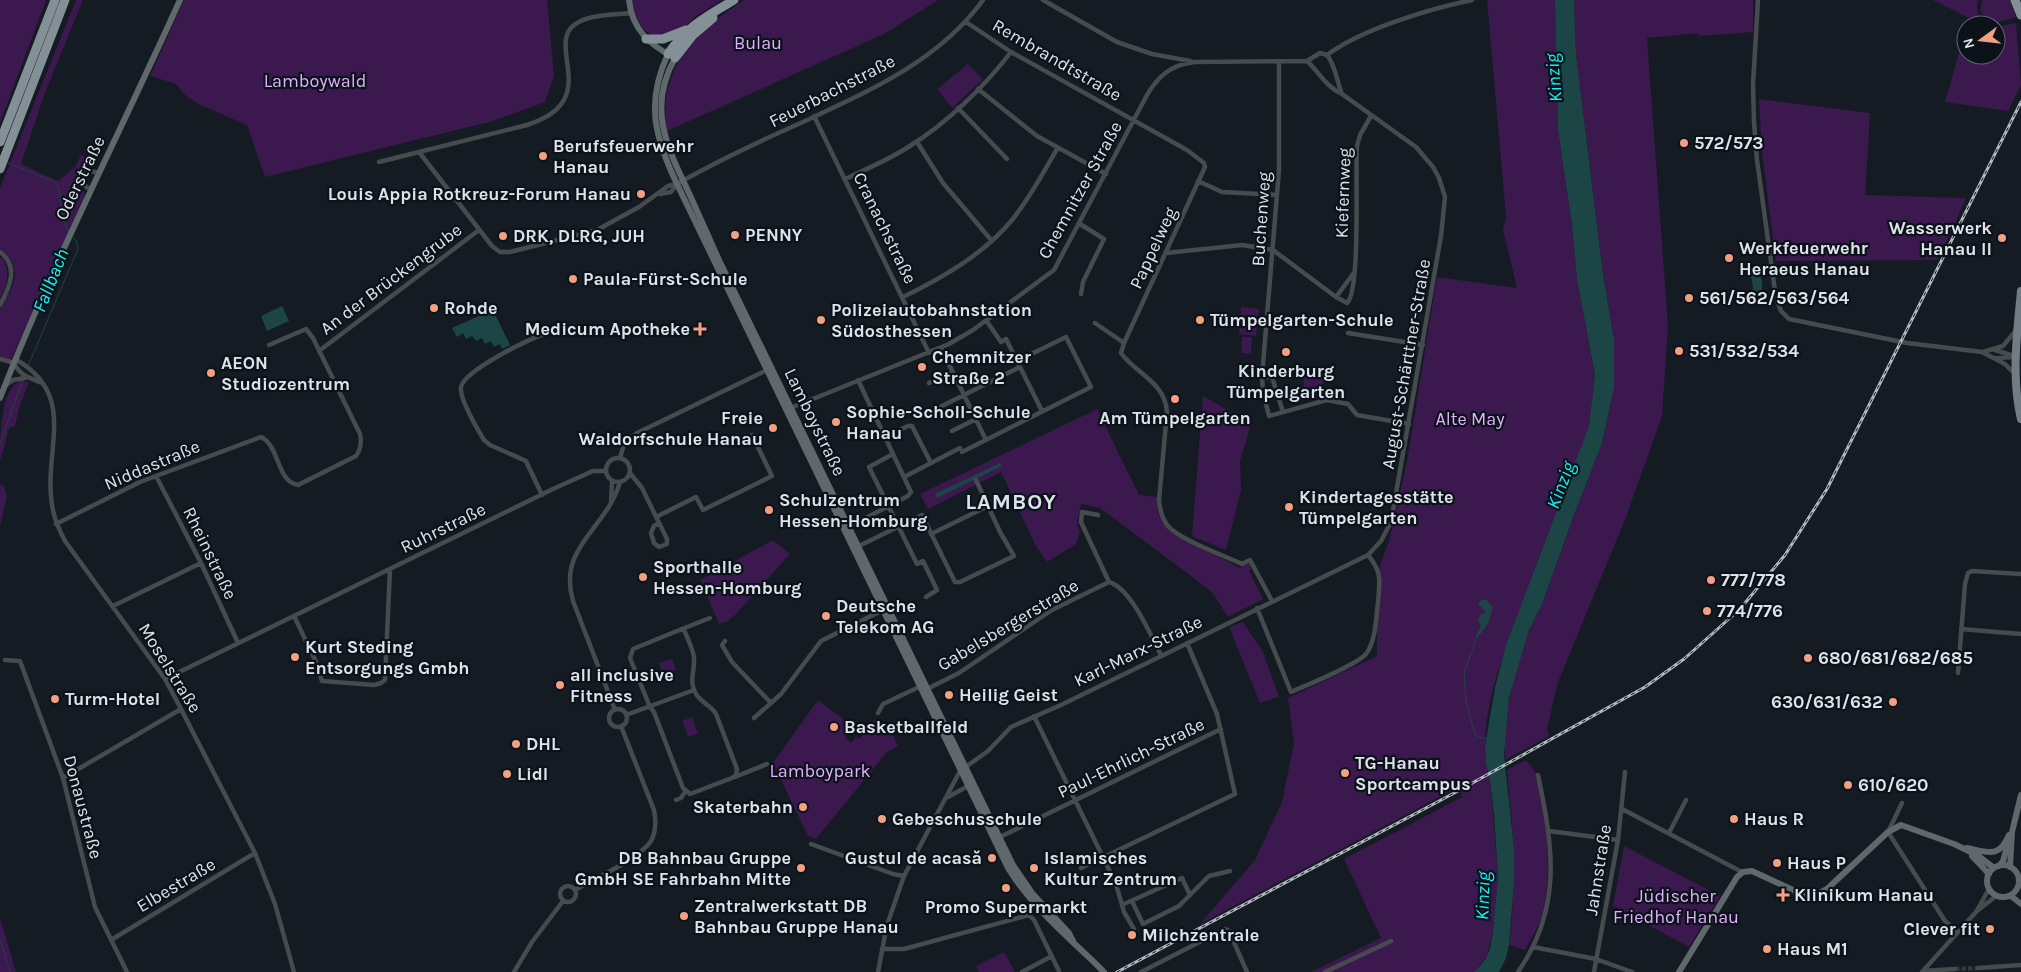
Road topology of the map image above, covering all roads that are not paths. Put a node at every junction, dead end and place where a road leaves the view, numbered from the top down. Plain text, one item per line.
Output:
1 (54, 0) edge
2 (65, 0) edge
3 (180, 0) edge
4 (629, 0) edge
5 (974, 0) edge
6 (1043, 0) edge
7 (1472, 0) edge
8 (1758, 0) edge
9 (2015, 0) edge
10 (731, 2) edge
11 (982, 2) edge
12 (631, 13) junction
13 (2021, 15) edge
14 (966, 22) junction
15 (691, 28) junction
16 (646, 39) junction
17 (1011, 52) junction
18 (1327, 55) junction
19 (672, 56) junction
20 (1307, 61) junction
21 (1194, 62) junction
22 (1278, 62) junction
23 (978, 89) junction
24 (1342, 94) junction
25 (958, 108) junction
26 (814, 116) junction
27 (1371, 116) junction
28 (1134, 121) junction
29 (0, 142) edge
30 (917, 142) junction
31 (1057, 149) junction
32 (419, 152) junction
33 (1007, 159) dead end
34 (379, 162) dead end
35 (1205, 164) joint
36 (0, 169) edge
37 (99, 173) junction
38 (1106, 174) junction
39 (846, 180) junction
40 (1198, 181) junction
41 (680, 182) junction
42 (91, 190) junction
43 (1277, 195) junction
44 (1080, 224) junction
45 (479, 230) junction
46 (992, 240) junction
47 (1273, 250) junction
48 (0, 252) edge
49 (1166, 253) junction
50 (1354, 274) junction
51 (2021, 291) edge
52 (1081, 294) dead end
53 (902, 297) junction
54 (1336, 297) junction
55 (0, 304) edge
56 (986, 320) junction
57 (1095, 323) dead end
58 (2017, 328) junction
59 (564, 331) dead end
60 (1348, 333) dead end
61 (269, 345) dead end
62 (1122, 345) junction
63 (1423, 345) junction
64 (941, 348) junction
65 (1994, 350) junction
66 (319, 351) junction
67 (1982, 352) junction
68 (929, 353) junction
69 (2015, 357) junction
70 (1992, 358) junction
71 (0, 359) edge
72 (14, 361) junction
73 (1017, 361) junction
74 (1020, 367) junction
75 (769, 369) junction
76 (952, 372) junction
77 (2015, 374) junction
78 (21, 376) junction
79 (1262, 377) junction
80 (858, 380) junction
81 (42, 383) junction
82 (929, 384) dead end
83 (5, 386) junction
84 (963, 395) junction
85 (0, 398) edge
86 (940, 407) dead end
87 (789, 408) junction
88 (1042, 411) junction
89 (1283, 412) junction
90 (2021, 419) edge
91 (976, 420) junction
92 (1409, 424) junction
93 (952, 431) dead end
94 (752, 435) dead end
95 (261, 437) joint
96 (885, 437) junction
97 (986, 440) junction
98 (893, 454) junction
99 (620, 458) junction
100 (931, 463) junction
101 (606, 472) junction
102 (630, 473) junction
103 (156, 476) junction
104 (904, 477) junction
105 (976, 480) dead end
106 (612, 481) junction
107 (620, 482) junction
108 (542, 494) junction
109 (611, 504) junction
110 (889, 506) junction
111 (988, 506) junction
112 (1098, 515) dead end
113 (656, 517) junction
114 (659, 523) junction
115 (56, 524) junction
116 (854, 524) dead end
117 (899, 527) junction
118 (931, 534) junction
119 (856, 548) junction
120 (1368, 555) junction
121 (201, 563) junction
122 (390, 569) junction
123 (2021, 574) edge
124 (1109, 582) junction
125 (926, 596) dead end
126 (1272, 601) junction
127 (113, 606) junction
128 (1257, 608) junction
129 (883, 610) junction
130 (294, 616) junction
131 (710, 618) dead end
132 (682, 629) junction
133 (1961, 630) junction
134 (2021, 634) edge
135 (725, 641) dead end
136 (238, 643) junction
137 (1187, 643) junction
138 (1161, 655) junction
139 (5, 660) dead end
140 (1958, 674) dead end
141 (165, 679) junction
142 (923, 689) junction
143 (694, 690) junction
144 (771, 703) junction
145 (650, 707) junction
146 (181, 709) junction
147 (615, 710) junction
148 (878, 713) dead end
149 (626, 716) junction
150 (1034, 716) junction
151 (754, 718) dead end
152 (621, 726) junction
153 (1221, 729) junction
154 (767, 764) dead end
155 (963, 769) junction
156 (1625, 772) dead end
157 (1538, 775) dead end
158 (735, 777) junction
159 (63, 778) junction
160 (968, 786) junction
161 (685, 792) junction
162 (2021, 795) edge
163 (944, 799) junction
164 (676, 800) dead end
165 (1076, 800) junction
166 (1686, 800) dead end
167 (1902, 803) dead end
168 (1622, 809) junction
169 (2012, 830) junction
170 (1550, 831) junction
171 (1888, 832) junction
172 (1669, 833) junction
173 (1000, 838) junction
174 (1618, 840) junction
175 (811, 844) dead end
176 (1958, 846) junction
177 (1966, 850) junction
178 (255, 854) junction
179 (1103, 857) junction
180 (1997, 867) junction
181 (1081, 868) dead end
182 (1230, 871) dead end
183 (2017, 871) edge
184 (1742, 872) junction
185 (1989, 874) junction
186 (904, 876) junction
187 (1989, 889) junction
188 (574, 890) junction
189 (2017, 890) junction
190 (1190, 895) junction
191 (1996, 896) junction
192 (2011, 896) junction
193 (2021, 896) edge
194 (563, 901) junction
195 (1132, 901) junction
196 (2021, 904) edge
197 (1122, 905) junction
198 (1976, 912) junction
199 (1134, 929) dead end
200 (1958, 932) junction
201 (111, 940) junction
202 (1391, 941) dead end
203 (1074, 943) junction
204 (1533, 947) junction
205 (882, 949) junction
206 (1052, 956) junction
207 (1596, 959) junction
208 (2021, 965) edge
209 (1978, 968) dead end
210 (1955, 969) dead end
211 (1059, 971) edge
212 (1922, 971) edge
213 (127, 972) edge
214 (294, 972) edge
215 (514, 972) edge
216 (878, 972) edge
217 (1022, 972) edge
218 (1104, 972) edge
219 (1141, 972) edge
220 (1247, 972) edge
221 (1325, 972) edge
222 (1518, 972) edge
223 (1594, 972) edge
224 (1632, 972) edge
225 (1680, 972) edge

1 - 29 highway
2 - 36 highway
3 - 37 main road, Oderstraße
4 - 12 main road
5 - 11 street
6 - 21 street
7 - 18 street
8 - 67 street
9 - 13 highway
10 - 15 highway
10 - 19 highway
11 - 14 street, Feuerbachstraße
12 - 16 main road
12 - 32 street
14 - 17 street, Rembrandtstraße
14 - 26 street, Feuerbachstraße
15 - 16 highway
15 - 19 highway
16 - 19 main road
17 - 23 street
17 - 28 street, Rembrandtstraße
18 - 20 street
18 - 24 street
19 - 41 main road, Lamboystraße
20 - 22 street
20 - 24 street, August-Schärttner-Straße
21 - 22 street
21 - 28 street, Chemnitzer Straße
22 - 43 street, Buchenweg
23 - 25 street
23 - 31 street
24 - 27 street, August-Schärttner-Straße
25 - 30 street
25 - 33 street
26 - 39 street, Cranachstraße
26 - 41 street, Feuerbachstraße
27 - 50 street, Kiefernweg
27 - 63 street, August-Schärttner-Straße
28 - 35 street, Rembrandtstraße
28 - 38 street, Chemnitzer Straße
30 - 39 street
30 - 46 street
31 - 38 street
31 - 46 street
32 - 34 street
32 - 45 street
35 - 40 street, Pappelweg
37 - 42 main road, Oderstraße
37 - 42 street
38 - 44 street, Chemnitzer Straße
39 - 53 street, Cranachstraße
40 - 43 street
40 - 49 street, Pappelweg
41 - 45 street, Feuerbachstraße
41 - 75 main road, Lamboystraße
42 - 72 main road, Oderstraße
43 - 47 street, Buchenweg
44 - 52 street
44 - 56 street, Chemnitzer Straße
45 - 66 street, An der Brückengrube
46 - 53 street
47 - 49 street
47 - 54 street
47 - 79 street, Buchenweg
48 - 55 street
49 - 62 street, Pappelweg
50 - 54 street
50 - 54 street, Kiefernweg
51 - 58 main road
53 - 68 street, Cranachstraße
56 - 64 street, Chemnitzer Straße
56 - 73 street
57 - 62 street
58 - 65 street
58 - 69 main road
59 - 108 street
60 - 63 street
61 - 66 street, An der Brückengrube
62 - 126 street
63 - 92 street, August-Schärttner-Straße
64 - 68 street, Chemnitzer Straße
64 - 76 street
65 - 67 street
65 - 69 street
66 - 95 street, An der Brückengrube
67 - 70 street
68 - 80 street, Chemnitzer Straße
69 - 70 street
69 - 77 main road
70 - 77 street
71 - 72 street, Moselstraße
72 - 78 street
72 - 81 street, Moselstraße
72 - 83 main road, Oderstraße
73 - 74 street
73 - 88 street
74 - 84 street
74 - 88 street
75 - 87 main road, Lamboystraße
75 - 99 street
76 - 82 street
76 - 84 street
77 - 90 main road
78 - 81 street
78 - 83 street
79 - 89 street
79 - 89 street, Buchenweg
80 - 87 street, Chemnitzer Straße
80 - 96 street
81 - 115 street, Moselstraße
83 - 85 main road, Oderstraße
84 - 86 street
84 - 91 street
87 - 119 main road, Lamboystraße
88 - 97 street
89 - 92 street
91 - 93 street
91 - 97 street
92 - 120 street, August-Schärttner-Straße
94 - 113 street
95 - 103 street, Niddastraße
96 - 98 street
96 - 100 street
97 - 100 street
98 - 104 street
98 - 110 street
99 - 101 street
99 - 102 street
100 - 104 street
101 - 106 street
101 - 108 street, Ruhrstraße
102 - 107 street
102 - 113 street
103 - 115 street, Niddastraße
103 - 121 street, Rheinstraße
104 - 110 street
105 - 111 street
106 - 107 street
106 - 109 street
107 - 109 street
108 - 122 street, Ruhrstraße
109 - 147 street
110 - 116 street
110 - 117 street
111 - 118 street
111 - 118 street
112 - 124 street
113 - 114 street
114 - 114 street
115 - 127 street, Moselstraße
117 - 118 street
117 - 119 street
117 - 125 street
119 - 129 main road, Lamboystraße
119 - 142 main road, Lamboystraße
120 - 126 street, August-Schärttner-Straße
120 - 128 street
121 - 127 street
121 - 136 street, Rheinstraße
122 - 130 street, Ruhrstraße
122 - 130 street
123 - 133 street
124 - 138 street
124 - 142 street, Gabelsbergerstraße
126 - 128 street, August-Schärttner-Straße
127 - 141 street, Moselstraße
128 - 137 street, Karl-Marx-Straße
129 - 142 main road, Lamboystraße
129 - 144 street
130 - 136 street, Ruhrstraße
131 - 132 street
132 - 143 street
132 - 145 street
133 - 134 street
133 - 140 street
135 - 144 street
136 - 141 street, Ruhrstraße
137 - 138 street, Karl-Marx-Straße
137 - 153 street
138 - 150 street, Karl-Marx-Straße
139 - 159 street, Donaustraße
141 - 146 street, Moselstraße
142 - 148 street
142 - 155 main road, Lamboystraße
143 - 145 street
143 - 158 street
144 - 151 street
145 - 149 street
145 - 161 street
146 - 159 street
146 - 178 street, Moselstraße
147 - 149 street
147 - 152 street
149 - 152 street
150 - 155 street, Karl-Marx-Straße
150 - 165 street
152 - 188 street
153 - 165 street, Paul-Ehrlich-Straße
153 - 179 street
154 - 158 street
155 - 160 main road, Lamboystraße
155 - 163 street
155 - 173 main road, Lamboystraße
156 - 168 street, Jahnstraße
157 - 170 street
158 - 161 street
159 - 201 street, Donaustraße
160 - 163 street
160 - 203 main road, Lamboystraße
161 - 164 street
162 - 169 main road
163 - 186 street
165 - 173 street, Paul-Ehrlich-Straße
165 - 179 street
166 - 172 street
167 - 171 street
168 - 172 street
168 - 174 street, Jahnstraße
169 - 176 main road
169 - 180 main road
169 - 183 main road
170 - 174 street
170 - 204 street
171 - 176 main road
171 - 184 main road
171 - 200 street
172 - 184 street
173 - 203 main road, Lamboystraße
174 - 207 street, Jahnstraße
175 - 186 street
176 - 177 main road
177 - 180 main road
177 - 185 main road
178 - 201 street, Elbestraße
178 - 214 street, Moselstraße
179 - 181 street
179 - 197 street
180 - 183 main road
180 - 185 main road
182 - 190 street
183 - 189 main road
184 - 225 main road
185 - 187 main road
186 - 205 street
187 - 191 main road
187 - 198 street
188 - 194 street
188 - 194 street
189 - 192 main road
189 - 193 main road
190 - 195 street
190 - 195 street
191 - 192 main road
191 - 198 street
192 - 196 main road
194 - 215 street
195 - 197 street
197 - 199 street
198 - 200 street
200 - 212 street
201 - 213 street, Donaustraße
202 - 221 street
203 - 218 main road, Lamboystraße
204 - 207 street
204 - 222 street
205 - 206 street
205 - 216 street
206 - 211 street
206 - 217 street
207 - 223 street, Jahnstraße
207 - 224 street
208 - 209 street
210 - 212 street
219 - 220 street

